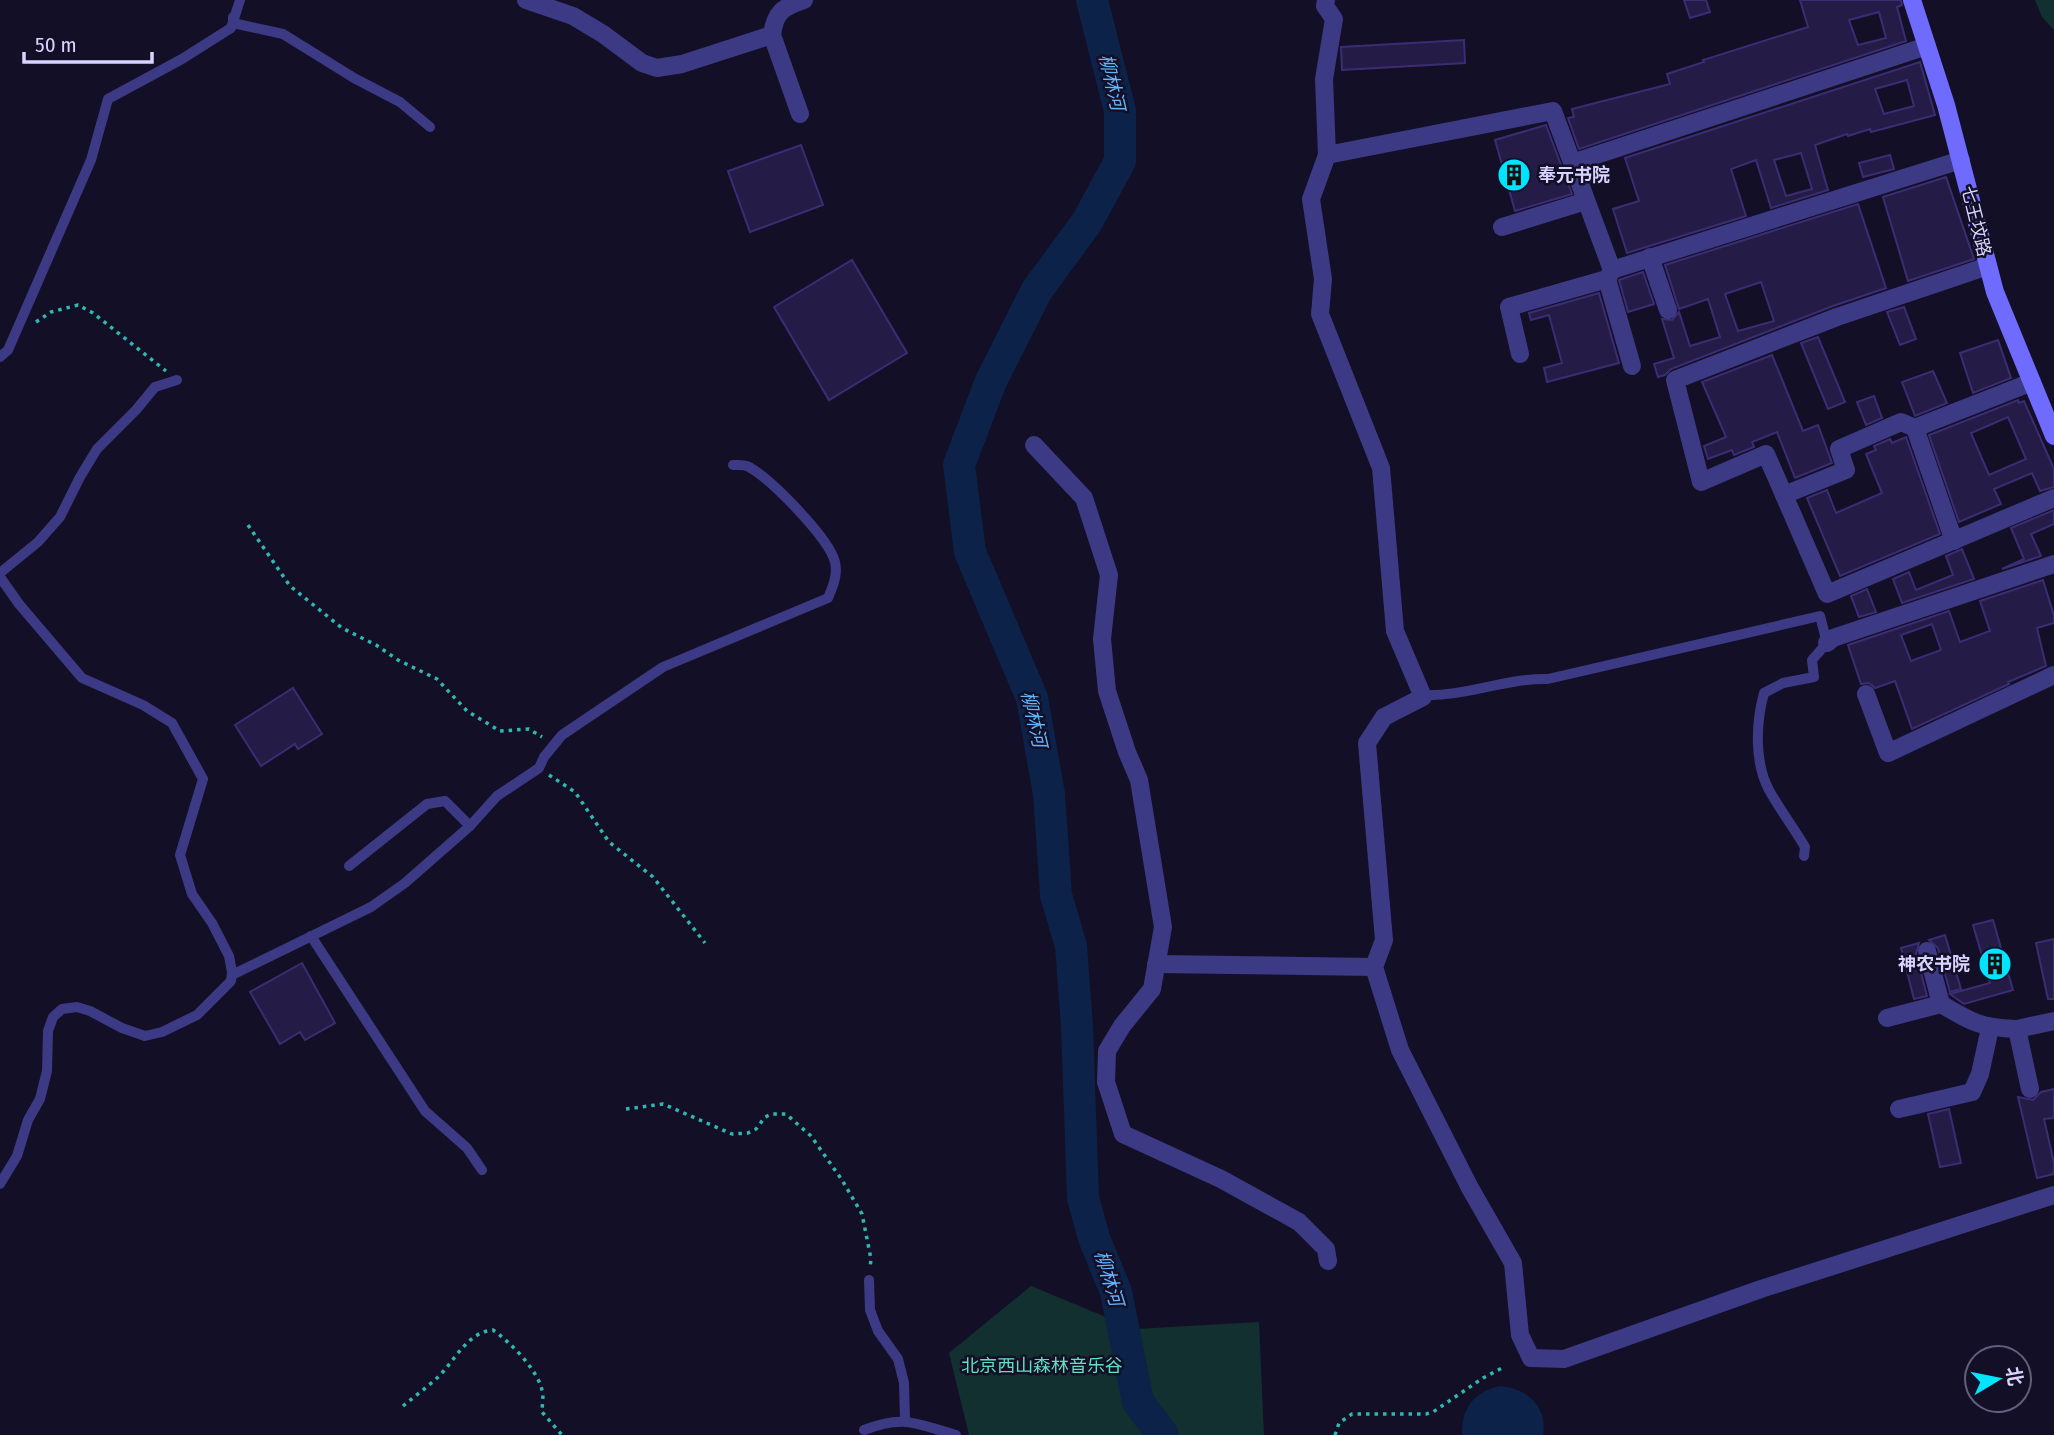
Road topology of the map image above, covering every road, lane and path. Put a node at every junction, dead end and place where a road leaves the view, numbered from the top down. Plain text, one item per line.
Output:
1 (233, 0) edge
2 (240, 0) edge
3 (526, 0) edge
4 (804, 0) edge
5 (1326, 0) edge
6 (1912, 0) edge
7 (233, 23) junction
8 (772, 35) junction
9 (1927, 46) junction
10 (800, 114) dead end
11 (430, 127) dead end
12 (1327, 155) junction
13 (1961, 160) junction
14 (1572, 163) junction
15 (1586, 201) junction
16 (1502, 227) dead end
17 (1650, 257) junction
18 (1988, 266) junction
19 (1609, 274) junction
20 (1668, 310) dead end
21 (14, 338) junction
22 (1520, 354) dead end
23 (0, 356) edge
24 (1632, 366) dead end
25 (177, 380) joint
26 (2032, 382) junction
27 (1915, 428) junction
28 (2054, 436) edge
29 (1034, 445) dead end
30 (733, 465) dead end
31 (1784, 495) junction
32 (2054, 498) edge
33 (248, 525) dead end
34 (1954, 541) junction
35 (2054, 564) edge
36 (0, 575) edge
37 (1827, 643) junction
38 (2054, 675) edge
39 (1866, 694) dead end
40 (1422, 695) junction
41 (553, 746) junction
42 (539, 768) junction
43 (470, 826) junction
44 (1804, 856) dead end
45 (349, 866) dead end
46 (311, 936) junction
47 (705, 943) dead end
48 (1927, 951) dead end
49 (1156, 964) junction
50 (1374, 967) junction
51 (232, 975) junction
52 (1941, 1004) junction
53 (1887, 1018) dead end
54 (2054, 1021) edge
55 (1990, 1028) junction
56 (2017, 1029) junction
57 (2029, 1089) dead end
58 (626, 1109) dead end
59 (1899, 1109) dead end
60 (482, 1170) dead end
61 (0, 1184) edge
62 (2054, 1195) edge
63 (1328, 1261) dead end
64 (869, 1280) joint
65 (1502, 1368) dead end
66 (403, 1406) dead end
67 (905, 1420) junction
68 (864, 1430) dead end
69 (562, 1435) edge
70 (956, 1435) edge
71 (1335, 1435) edge

1 - 7 lane
2 - 7 lane
3 - 8 street
4 - 8 street
5 - 12 street
6 - 9 street, 七王坟路
7 - 11 lane
7 - 21 lane
8 - 10 street
9 - 13 street, 七王坟路
9 - 14 street
12 - 14 street
12 - 40 street
13 - 17 street
13 - 18 street, 七王坟路
14 - 15 street
15 - 16 street
15 - 19 street
17 - 19 street
17 - 20 street
18 - 26 street, 七王坟路
18 - 31 street
19 - 22 street
19 - 24 street
21 - 23 lane
21 - 25 path
25 - 36 lane
26 - 27 street
26 - 28 street, 七王坟路
27 - 31 street
27 - 34 street
29 - 49 street
30 - 41 lane
31 - 34 street
32 - 34 street
33 - 41 path
35 - 37 street
36 - 51 lane
37 - 40 lane
37 - 44 lane
38 - 39 street
40 - 50 street
41 - 42 lane
42 - 43 lane
42 - 47 path
43 - 45 lane
43 - 46 lane
46 - 51 lane
46 - 60 lane
48 - 52 street
49 - 50 street
49 - 63 street
50 - 62 street
51 - 61 lane
52 - 53 street
52 - 55 street
54 - 56 street
55 - 56 street
55 - 59 street
56 - 57 street
58 - 64 path
64 - 67 lane
65 - 71 path
66 - 69 path
67 - 68 lane
67 - 70 lane

